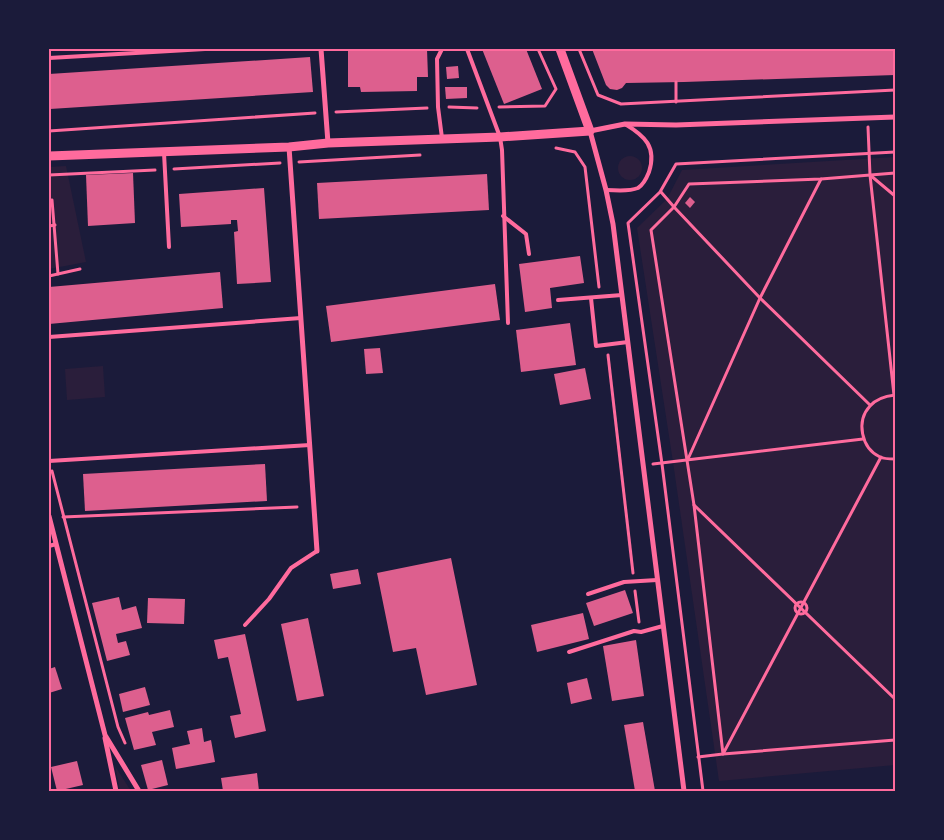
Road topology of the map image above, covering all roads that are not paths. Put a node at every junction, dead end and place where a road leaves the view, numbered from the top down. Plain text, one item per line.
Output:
1 (205, 49) edge
2 (321, 49) edge
3 (442, 49) edge
4 (467, 49) edge
5 (560, 49) edge
6 (49, 58) edge
7 (895, 117) edge
8 (625, 124) junction
9 (590, 131) junction
10 (500, 137) junction
11 (442, 139) junction
12 (328, 143) junction
13 (289, 147) junction
14 (164, 150) junction
15 (49, 156) edge
16 (606, 190) junction
17 (504, 216) junction
18 (169, 247) dead end
19 (529, 254) dead end
20 (622, 296) junction
21 (591, 298) junction
22 (558, 300) dead end
23 (301, 318) junction
24 (508, 323) dead end
25 (49, 338) edge
26 (628, 342) junction
27 (310, 445) junction
28 (49, 461) edge
29 (49, 516) edge
30 (56, 544) junction
31 (49, 546) edge
32 (317, 551) joint
33 (658, 580) junction
34 (588, 594) dead end
35 (245, 625) dead end
36 (663, 626) junction
37 (569, 652) dead end
38 (105, 735) junction
39 (116, 791) edge
40 (139, 791) edge
41 (684, 791) edge

1 - 6 lane
2 - 12 street
3 - 11 lane
4 - 10 lane
5 - 9 street
7 - 8 street
8 - 9 street
8 - 16 lane
9 - 10 street
9 - 16 street
10 - 11 street
10 - 17 lane
11 - 12 street
12 - 13 street
13 - 14 street
13 - 23 street
14 - 15 street
14 - 18 lane
16 - 20 street
17 - 19 lane
17 - 24 lane
20 - 21 lane
20 - 26 street
21 - 22 lane
21 - 26 lane
23 - 25 lane
23 - 27 street
26 - 33 street
27 - 28 lane
27 - 32 street
29 - 30 street
30 - 31 lane
30 - 38 street
32 - 35 lane
33 - 34 lane
33 - 36 street
36 - 37 lane
36 - 41 street
38 - 39 street
38 - 40 street

